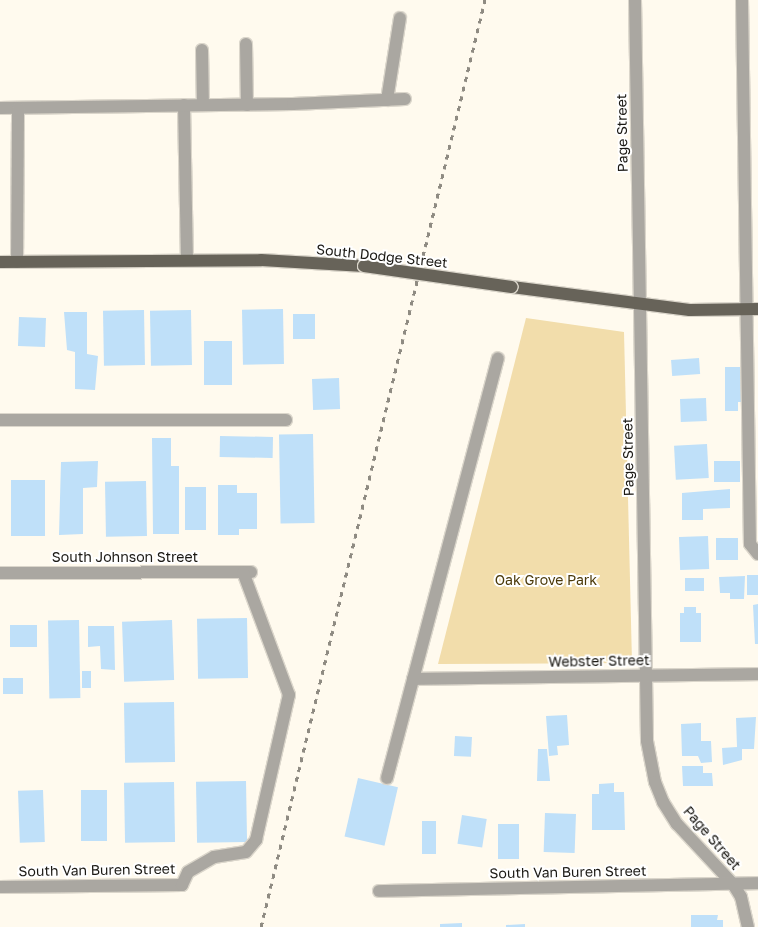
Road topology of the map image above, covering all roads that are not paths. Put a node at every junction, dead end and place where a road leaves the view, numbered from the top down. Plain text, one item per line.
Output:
1 (635, 0) edge
2 (742, 0) edge
3 (400, 18) dead end
4 (246, 44) dead end
5 (202, 50) dead end
6 (405, 99) dead end
7 (387, 100) junction
8 (203, 105) junction
9 (247, 105) junction
10 (184, 106) junction
11 (0, 108) edge
12 (18, 108) junction
13 (187, 260) junction
14 (0, 262) edge
15 (17, 262) junction
16 (640, 305) junction
17 (752, 309) edge
18 (498, 358) dead end
19 (0, 420) edge
20 (286, 420) dead end
21 (758, 554) edge
22 (247, 572) joint
23 (0, 573) edge
24 (758, 674) edge
25 (648, 675) junction
26 (414, 679) junction
27 (387, 778) dead end
28 (733, 884) junction
29 (758, 884) edge
30 (0, 886) edge
31 (379, 891) dead end
32 (748, 927) edge

1 - 16 street, Page Street
2 - 17 street
3 - 7 street
4 - 9 street
5 - 8 street
6 - 7 street
7 - 9 street
8 - 9 street
8 - 10 street
10 - 12 street
10 - 13 street
11 - 12 street
12 - 15 street
13 - 15 main road, South Dodge Street
13 - 16 main road, South Dodge Street, bridge
14 - 15 main road, South Dodge Street
16 - 17 main road, South Dodge Street
16 - 25 street, Page Street
17 - 21 street
18 - 26 street
19 - 20 street
22 - 23 street, South Johnson Street
22 - 30 street, South Van Buren Street
24 - 25 street, Webster Street
25 - 26 street, Webster Street
25 - 28 street, Page Street
26 - 27 street
28 - 29 street, South Van Buren Street
28 - 31 street, South Van Buren Street
28 - 32 street, Page Street

